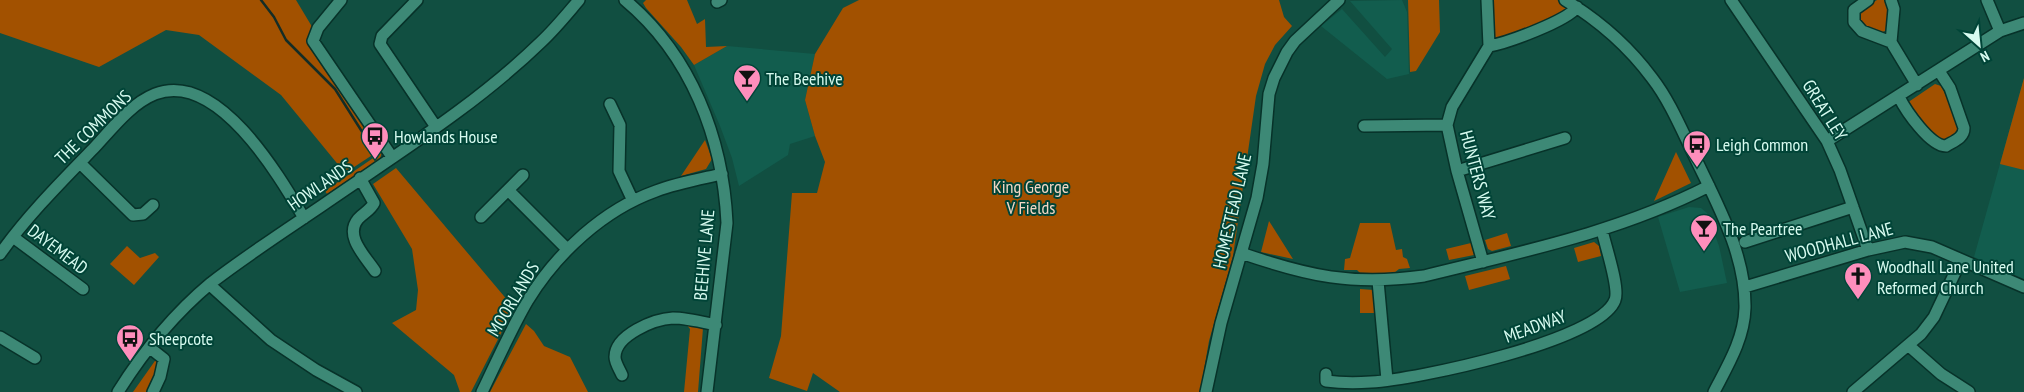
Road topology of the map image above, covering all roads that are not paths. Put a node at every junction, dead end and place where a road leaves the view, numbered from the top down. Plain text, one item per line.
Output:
1 (341, 0) edge
2 (417, 0) edge
3 (579, 0) edge
4 (625, 0) edge
5 (1339, 0) edge
6 (1486, 0) edge
7 (1565, 0) edge
8 (1731, 0) edge
9 (1868, 0) edge
10 (1891, 0) edge
11 (1987, 0) edge
12 (1577, 8) junction
13 (2024, 23) edge
14 (2000, 31) junction
15 (1891, 42) junction
16 (1489, 46) junction
17 (1939, 71) junction
18 (1917, 85) junction
19 (1899, 97) junction
20 (610, 104) dead end
21 (1447, 125) junction
22 (1364, 126) dead end
23 (436, 127) junction
24 (1564, 138) dead end
25 (1827, 141) junction
26 (392, 157) junction
27 (80, 163) junction
28 (1457, 171) junction
29 (722, 174) junction
30 (523, 175) dead end
31 (360, 178) junction
32 (1709, 186) junction
33 (509, 191) junction
34 (633, 201) junction
35 (154, 205) dead end
36 (1853, 207) junction
37 (481, 217) dead end
38 (304, 218) junction
39 (1602, 230) junction
40 (12, 237) junction
41 (1745, 242) dead end
42 (567, 249) junction
43 (1868, 250) junction
44 (1241, 253) junction
45 (0, 254) edge
46 (1961, 260) junction
47 (1483, 262) junction
48 (375, 271) dead end
49 (1378, 281) junction
50 (210, 285) junction
51 (1745, 287) junction
52 (2024, 287) edge
53 (83, 289) dead end
54 (716, 325) junction
55 (0, 337) edge
56 (1908, 345) junction
57 (150, 348) junction
58 (35, 358) dead end
59 (1326, 374) dead end
60 (622, 376) dead end
61 (1387, 380) junction
62 (118, 392) edge
63 (154, 392) edge
64 (356, 392) edge
65 (482, 392) edge
66 (707, 392) edge
67 (1206, 392) edge
68 (1714, 392) edge
69 (1853, 392) edge
70 (1969, 392) edge

1 - 26 street
2 - 23 street
3 - 23 street, HOWLANDS
4 - 29 street, BEEHIVE LANE
5 - 44 street, HOMESTEAD LANE
6 - 16 street
7 - 12 street
8 - 25 street, GREAT LEY
9 - 15 street
10 - 15 street
11 - 14 street
12 - 16 street
12 - 32 street
13 - 14 street
14 - 17 street
15 - 18 street
16 - 21 street, HUNTERS WAY
17 - 18 street
17 - 19 street
18 - 19 street
19 - 25 street
20 - 34 street
21 - 22 street
21 - 28 street, HUNTERS WAY
23 - 26 street, HOWLANDS
24 - 28 street
25 - 36 street, GREAT LEY
26 - 31 street, HOWLANDS
27 - 35 street
27 - 38 street, THE COMMONS
27 - 40 street, THE COMMONS
28 - 47 street, HUNTERS WAY
29 - 34 street, MOORLANDS
29 - 54 street, BEEHIVE LANE
30 - 33 street
31 - 38 street, HOWLANDS
31 - 48 street
32 - 39 street
32 - 51 street
33 - 37 street
33 - 42 street
34 - 42 street, MOORLANDS
36 - 41 street
36 - 43 street, GREAT LEY
38 - 50 street, HOWLANDS
39 - 47 street
39 - 61 street, MEADWAY
40 - 45 street, THE COMMONS
40 - 53 street, DAYEMEAD
42 - 65 street, MOORLANDS
43 - 46 street, WOODHALL LANE
43 - 51 street, WOODHALL LANE
44 - 49 street
44 - 67 street, HOMESTEAD LANE
46 - 52 street, WOODHALL LANE
46 - 56 street
47 - 49 street
49 - 61 street
50 - 57 street, HOWLANDS
50 - 64 street
51 - 68 street
54 - 60 street
54 - 66 street, BEEHIVE LANE
55 - 58 street
56 - 69 street
56 - 70 street
57 - 62 street, HOWLANDS
57 - 63 street
59 - 61 street, MEADWAY

